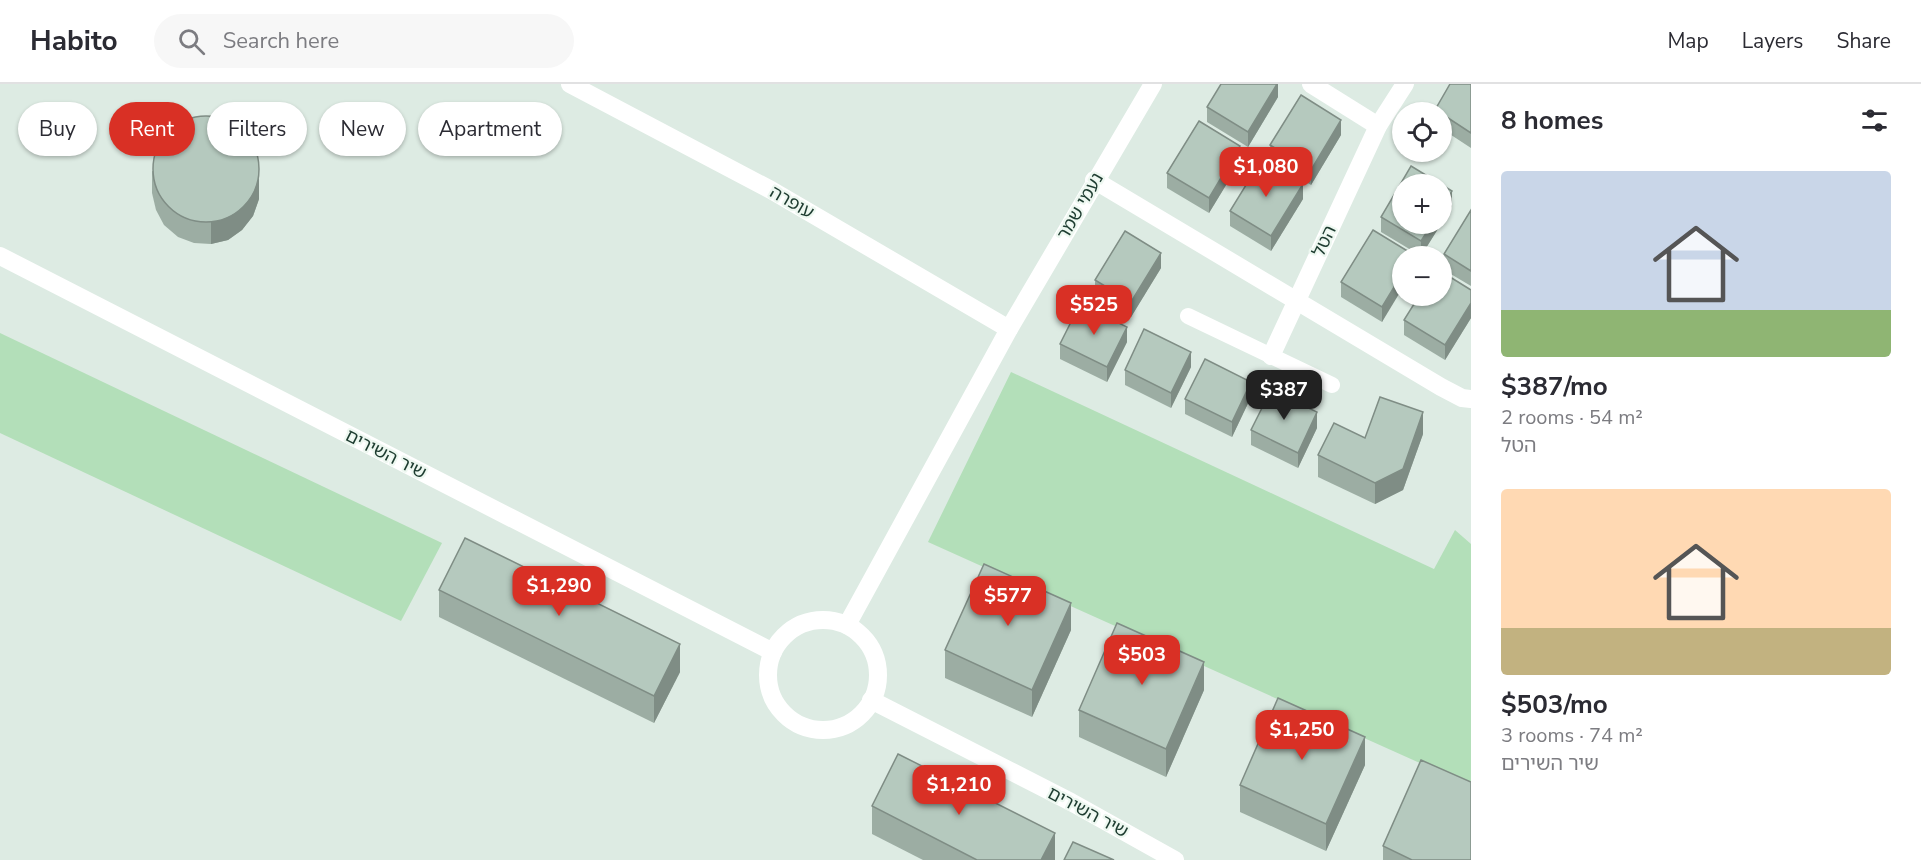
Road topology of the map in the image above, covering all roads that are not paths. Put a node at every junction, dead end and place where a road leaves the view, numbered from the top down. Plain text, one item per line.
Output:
1 (570, 84) edge
2 (1153, 84) edge
3 (1311, 84) edge
4 (1405, 84) edge
5 (1378, 126) junction
6 (1094, 180) junction
7 (0, 256) edge
8 (1296, 300) junction
9 (1188, 316) dead end
10 (1009, 329) junction
11 (1271, 356) junction
12 (1332, 385) dead end
13 (1471, 399) edge
14 (847, 625) junction
15 (773, 652) junction
16 (871, 700) junction
17 (1175, 860) edge

1 - 10 street, עופרה
2 - 6 street, נעמי שמר
3 - 5 street
4 - 5 street, הטל
5 - 8 street, הטל
6 - 8 street
6 - 10 street, נעמי שמר
7 - 15 street, שיר השירים
8 - 11 street, הטל
8 - 13 street
9 - 11 lane
10 - 14 street, נעמי שמר
11 - 12 lane
14 - 15 street
14 - 16 street
15 - 16 street
16 - 17 street, שיר השירים

